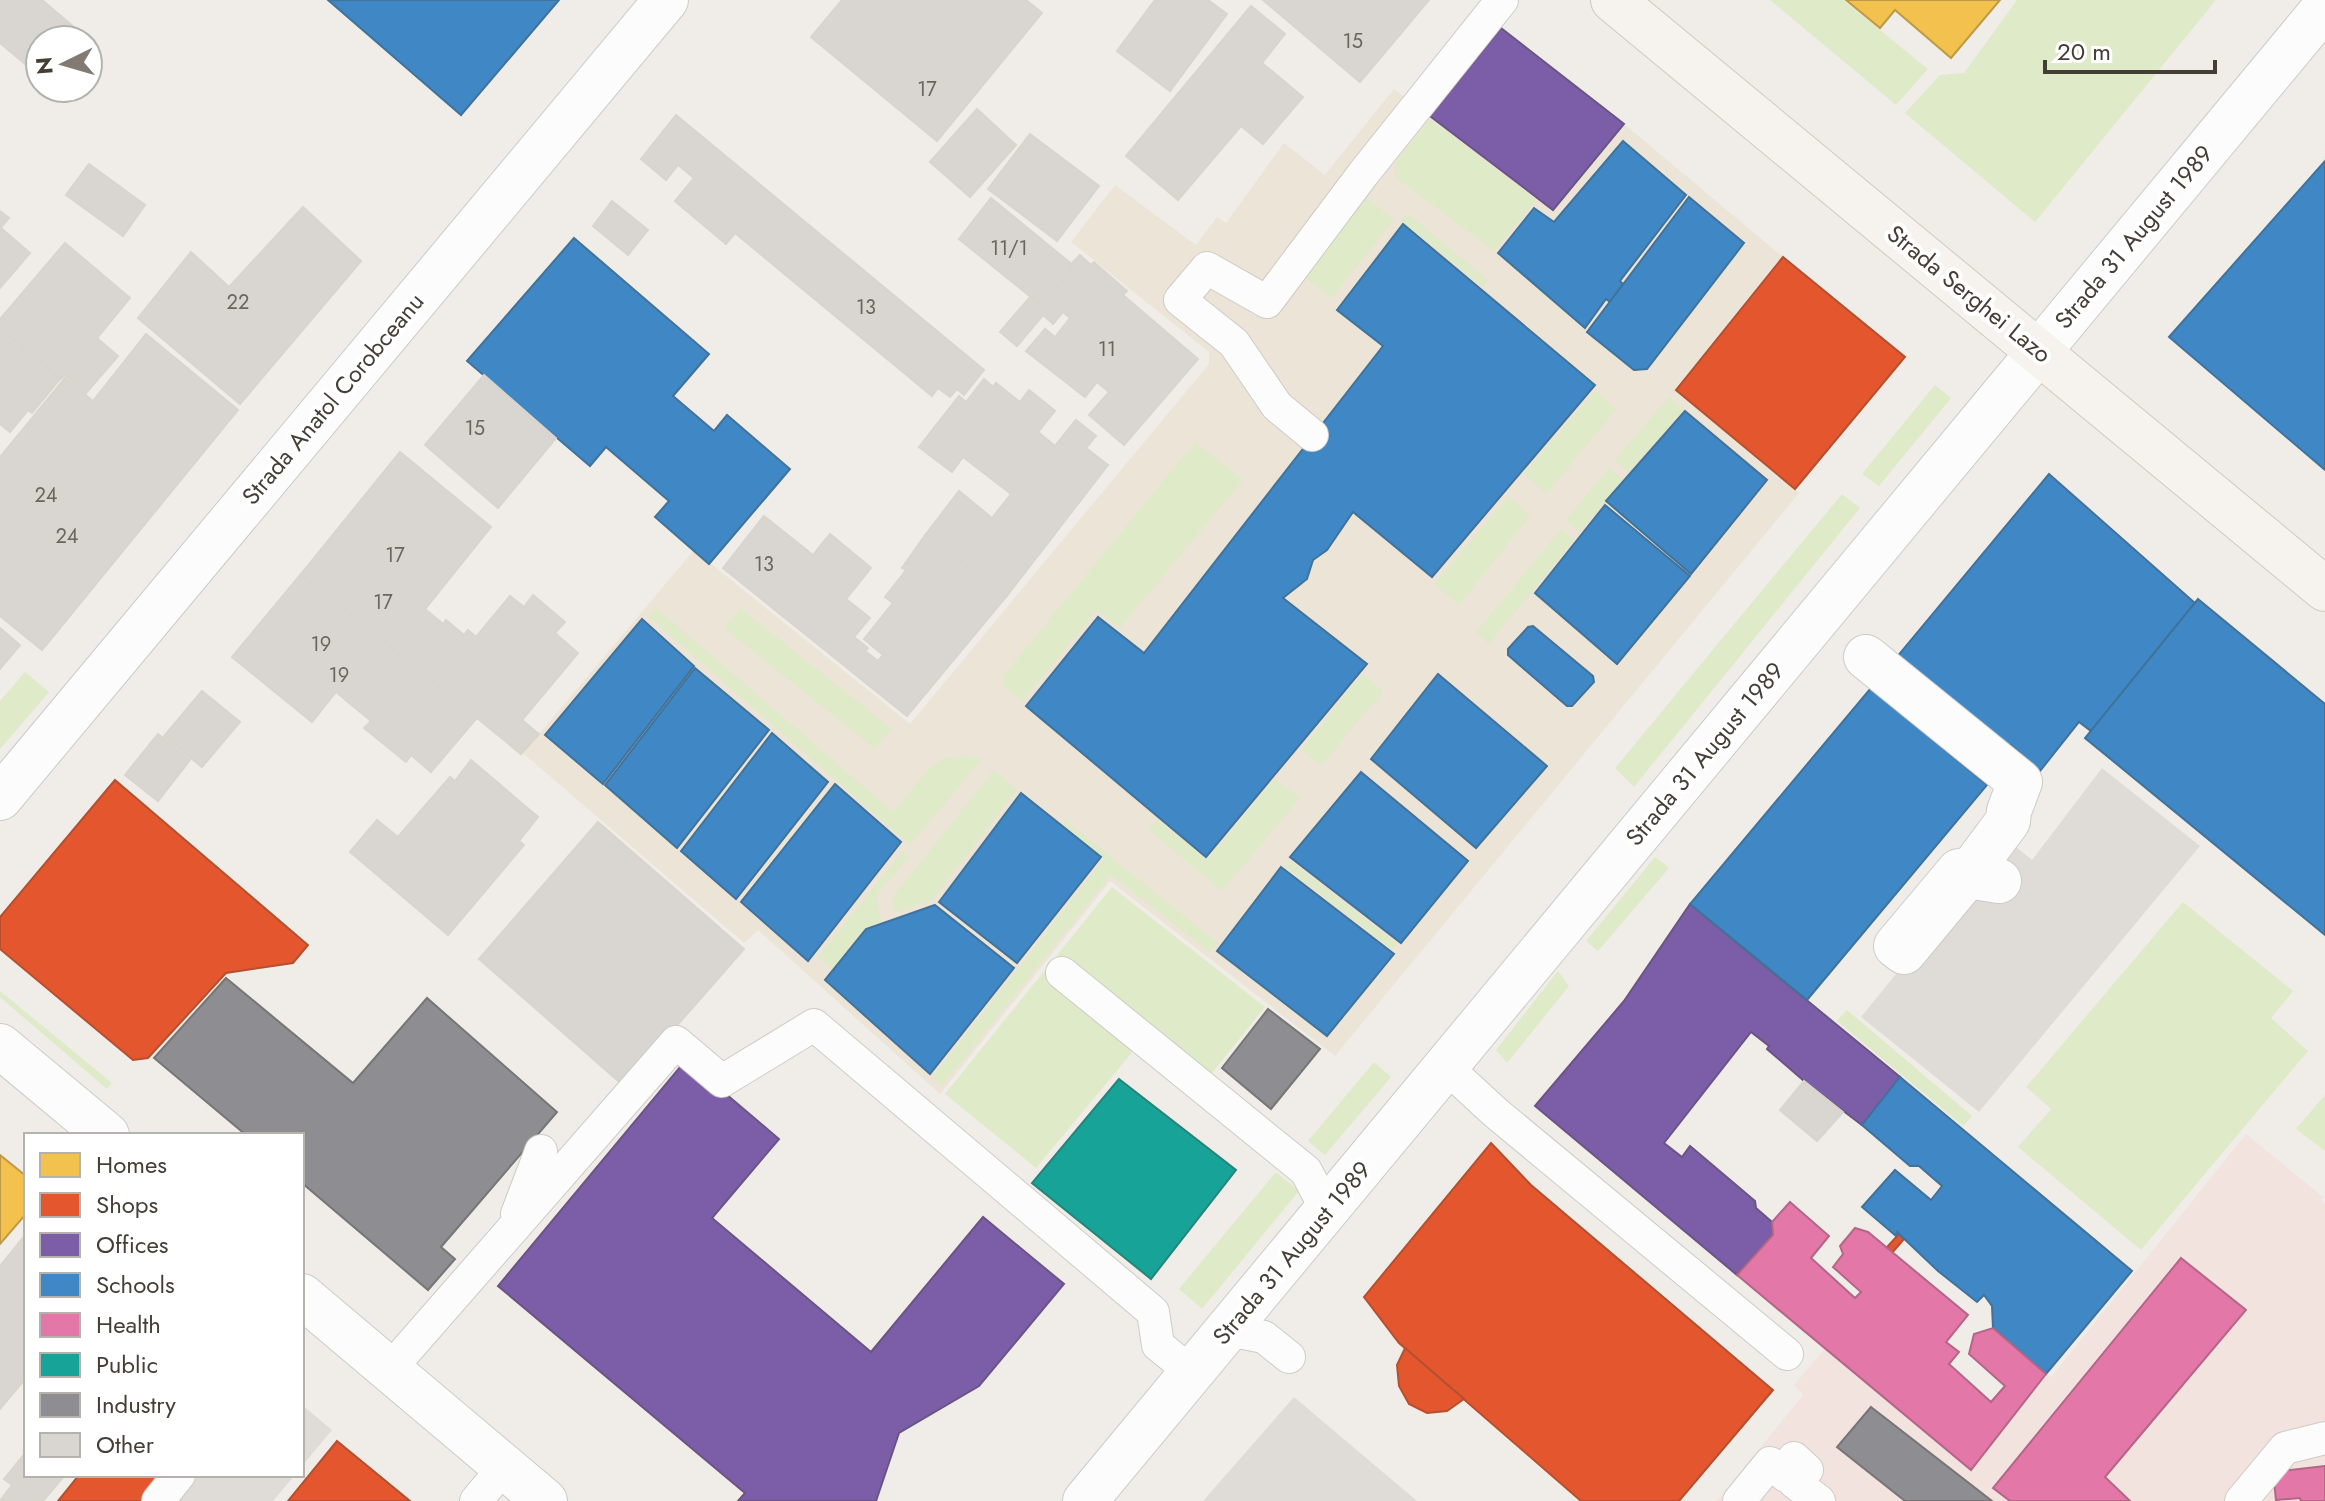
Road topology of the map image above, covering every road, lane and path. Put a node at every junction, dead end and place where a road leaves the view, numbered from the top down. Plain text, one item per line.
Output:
1 (666, 0) edge
2 (1502, 0) edge
3 (1613, 0) edge
4 (2325, 7) edge
5 (2038, 351) junction
6 (1312, 435) dead end
7 (2325, 589) edge
8 (1866, 657) dead end
9 (0, 798) edge
10 (1983, 879) dead end
11 (1062, 973) dead end
12 (0, 1046) edge
13 (1446, 1067) junction
14 (105, 1133) edge
15 (541, 1151) dead end
16 (1327, 1211) junction
17 (510, 1232) junction
18 (304, 1298) edge
19 (1228, 1330) junction
20 (1787, 1354) dead end
21 (1289, 1357) dead end
22 (390, 1369) junction
23 (1192, 1373) junction
24 (2325, 1438) edge
25 (504, 1467) junction
26 (177, 1477) edge
27 (1804, 1485) edge
28 (158, 1501) edge
29 (476, 1501) edge
30 (545, 1501) edge
31 (1085, 1501) edge
32 (1739, 1501) edge
33 (2241, 1501) edge

1 - 9 street, Strada Anatol Corobceanu
2 - 6 lane
3 - 5 main road, Strada Serghei Lazo
4 - 5 street, Strada 31 August 1989
5 - 7 main road, Strada Serghei Lazo
5 - 13 street, Strada 31 August 1989
8 - 10 street
11 - 16 lane
12 - 14 street
13 - 16 street, Strada 31 August 1989
13 - 20 lane
15 - 17 lane
16 - 19 street, Strada 31 August 1989
17 - 22 lane
17 - 23 lane
18 - 22 street
19 - 21 lane
19 - 23 street, Strada 31 August 1989
22 - 25 street
23 - 31 street, Strada 31 August 1989
24 - 33 lane
25 - 29 lane
25 - 30 street
26 - 28 lane
27 - 32 lane

